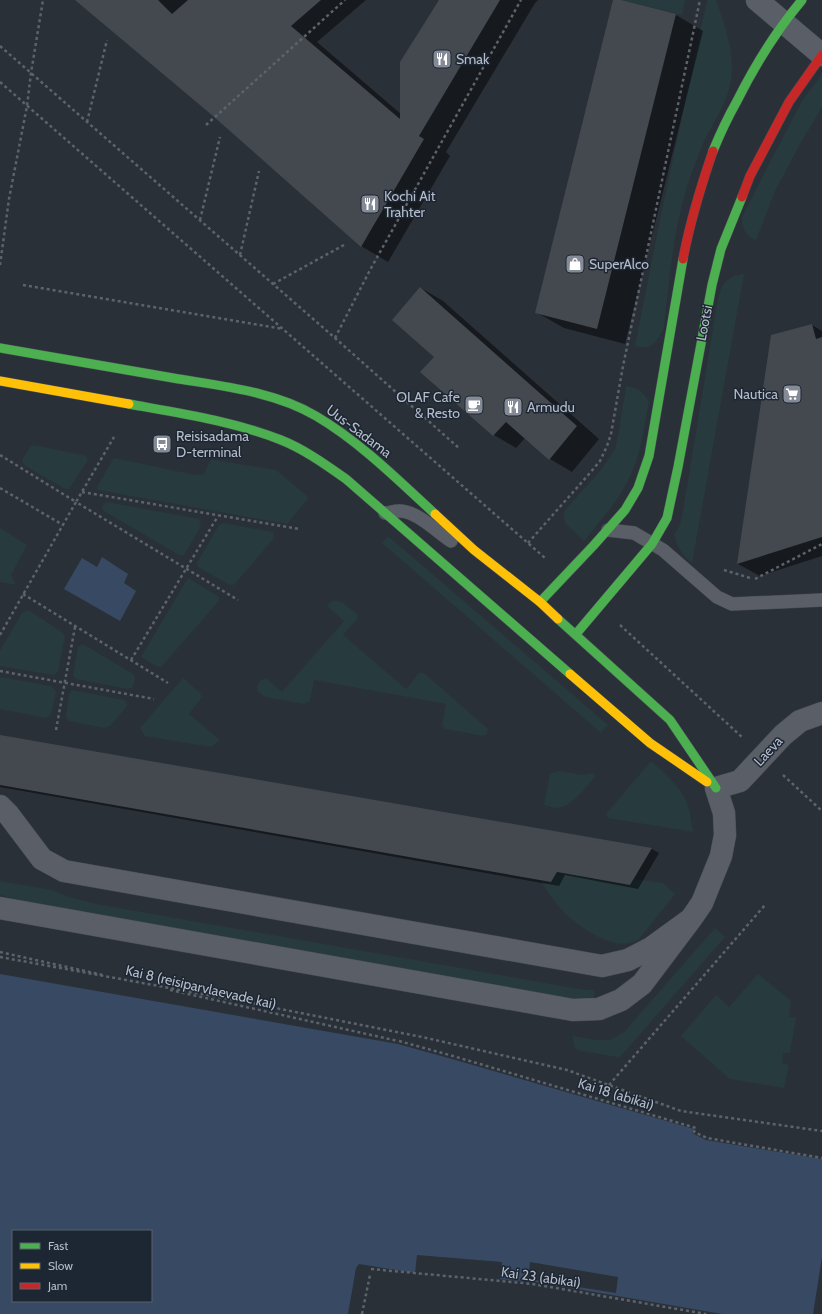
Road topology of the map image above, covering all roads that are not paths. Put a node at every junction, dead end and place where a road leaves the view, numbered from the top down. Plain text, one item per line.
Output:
1 (757, 0) edge
2 (802, 0) edge
3 (783, 23) junction
4 (822, 55) edge
5 (0, 348) edge
6 (0, 381) edge
7 (385, 513) junction
8 (608, 530) junction
9 (652, 544) junction
10 (474, 550) junction
11 (822, 600) edge
12 (540, 602) junction
13 (539, 616) dead end
14 (537, 630) dead end
15 (576, 634) junction
16 (563, 638) dead end
17 (549, 641) dead end
18 (536, 644) junction
19 (822, 713) edge
20 (716, 788) junction
21 (0, 806) edge
22 (0, 908) edge
23 (691, 919) junction

1 - 3 street, Lootsi
2 - 3 street
3 - 4 street, Lootsi
3 - 8 street
4 - 9 street, Lootsi
5 - 10 street, Uus-Sadama
6 - 7 street
7 - 10 lane
7 - 18 street
8 - 9 lane
8 - 12 street
9 - 11 lane
9 - 15 street, Lootsi
10 - 12 street, Uus-Sadama
12 - 13 street
12 - 15 street, Uus-Sadama
14 - 18 street
15 - 16 street
15 - 20 street, Uus-Sadama
17 - 18 street
18 - 20 street
19 - 20 street, Laeva
20 - 23 street
21 - 23 street
22 - 23 street

